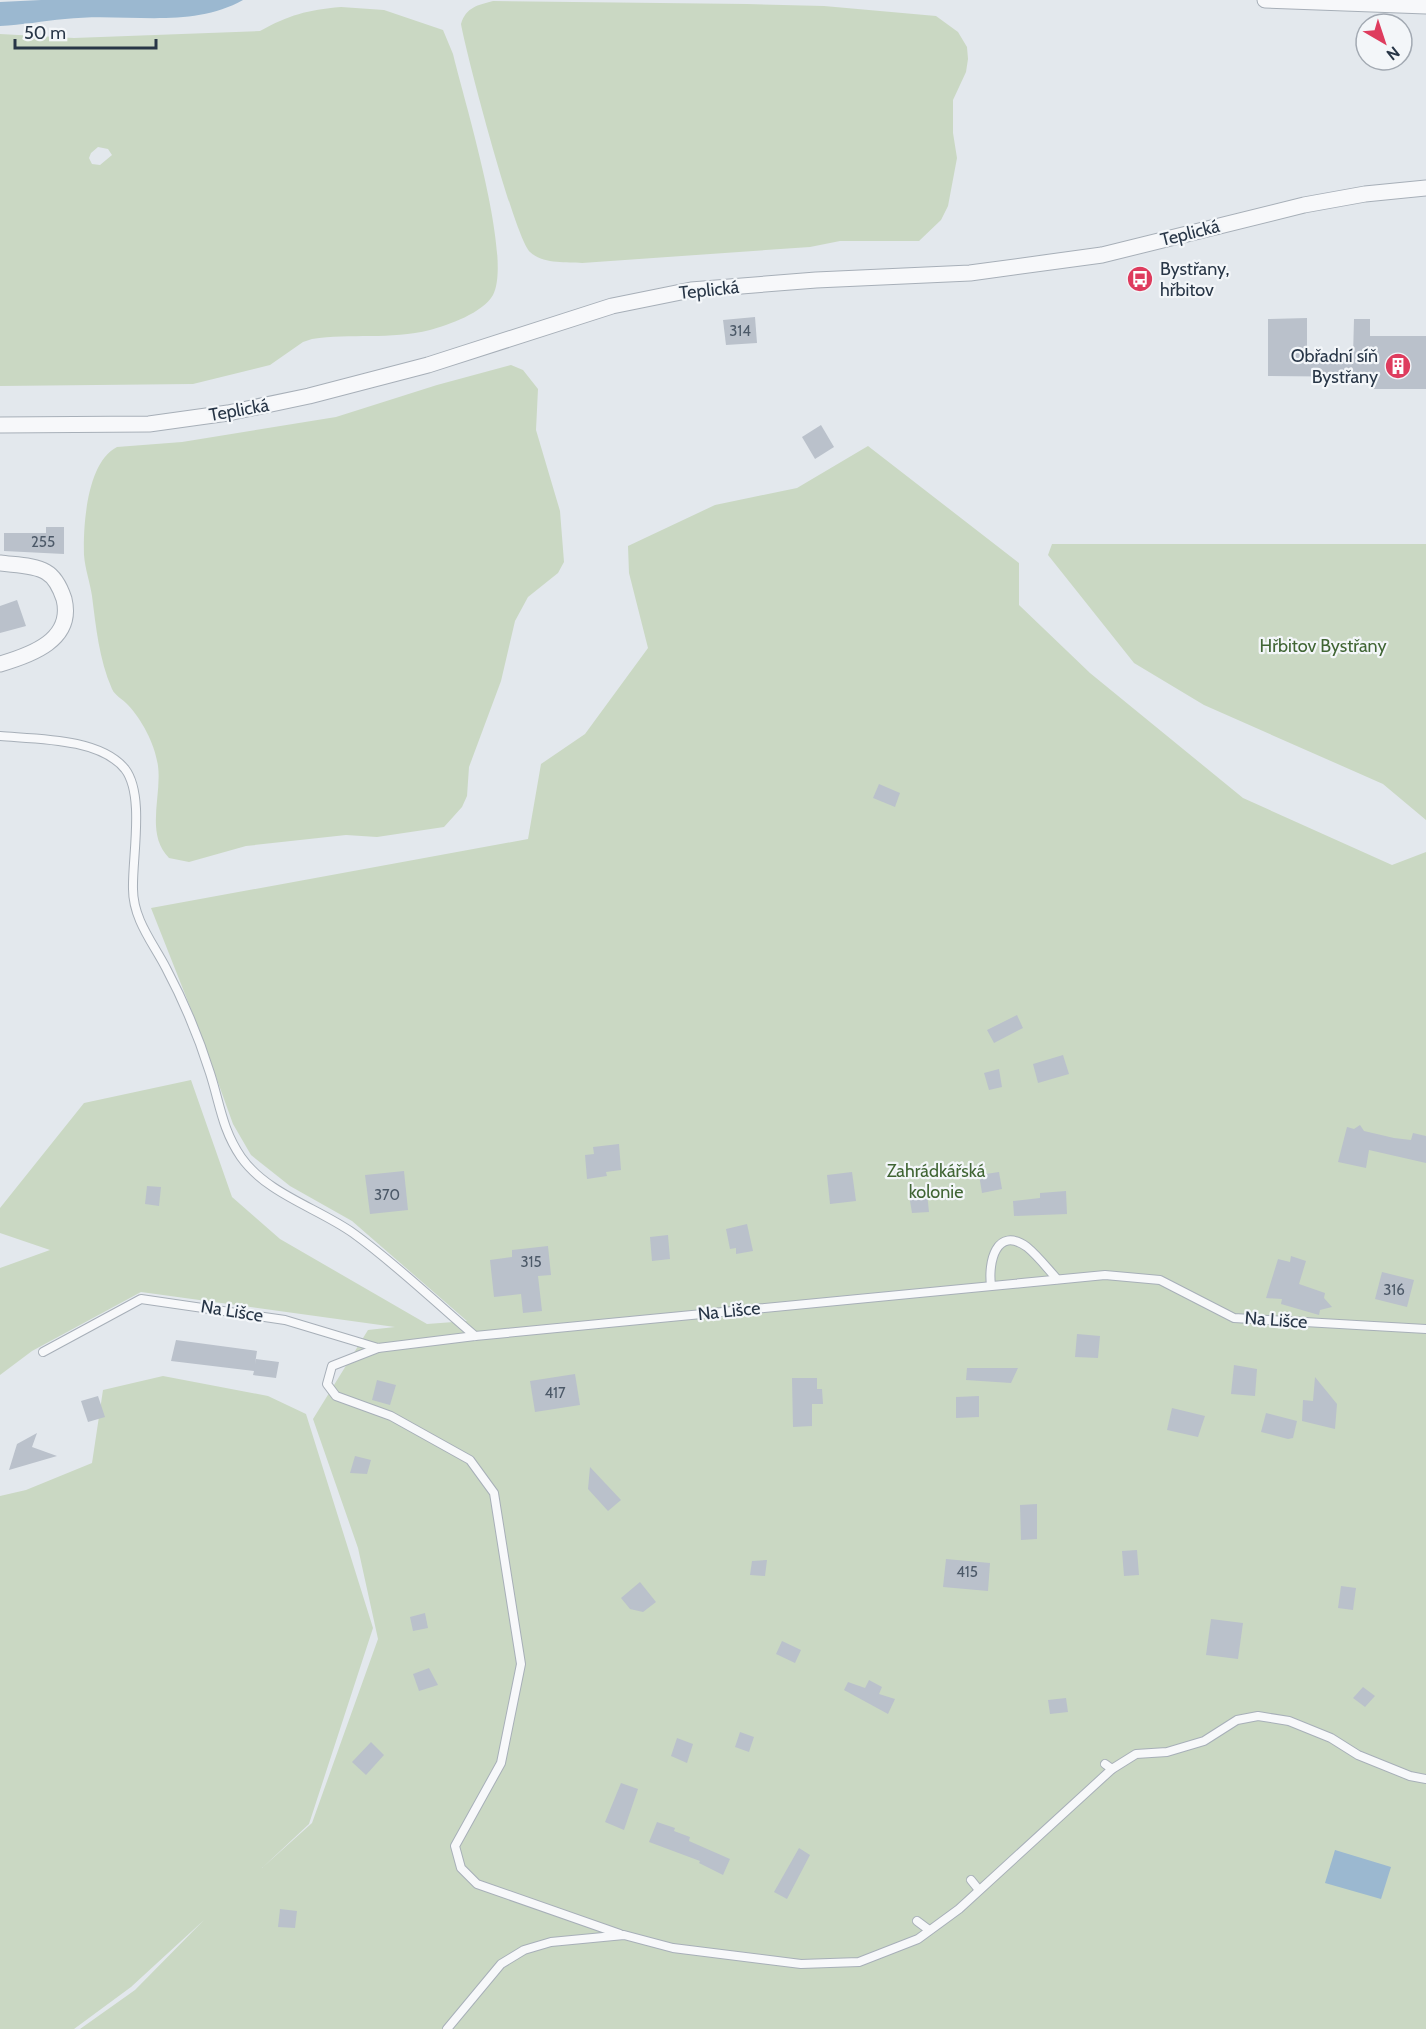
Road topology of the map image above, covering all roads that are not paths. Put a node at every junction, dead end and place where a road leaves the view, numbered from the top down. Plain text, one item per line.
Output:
1 (1265, 0) edge
2 (1426, 6) edge
3 (1426, 188) edge
4 (0, 425) edge
5 (0, 563) edge
6 (0, 664) edge
7 (0, 736) edge
8 (1056, 1279) junction
9 (991, 1285) junction
10 (1426, 1329) edge
11 (475, 1336) junction
12 (378, 1348) junction
13 (43, 1352) dead end
14 (1105, 1764) dead end
15 (1112, 1769) junction
16 (1426, 1779) edge
17 (971, 1880) dead end
18 (979, 1890) junction
19 (917, 1921) dead end
20 (929, 1930) junction
21 (624, 1935) junction
22 (447, 2029) edge

1 - 2 street
3 - 4 street, Teplická
5 - 6 street
7 - 11 lane
8 - 9 lane, Na Lišce
8 - 9 lane
8 - 10 lane, Na Lišce
9 - 11 lane, Na Lišce
11 - 12 lane, Na Lišce
12 - 13 lane, Na Lišce
12 - 21 lane
14 - 15 lane
15 - 16 lane
15 - 18 lane
17 - 18 lane
18 - 20 lane
19 - 20 lane
20 - 21 lane
21 - 22 lane

